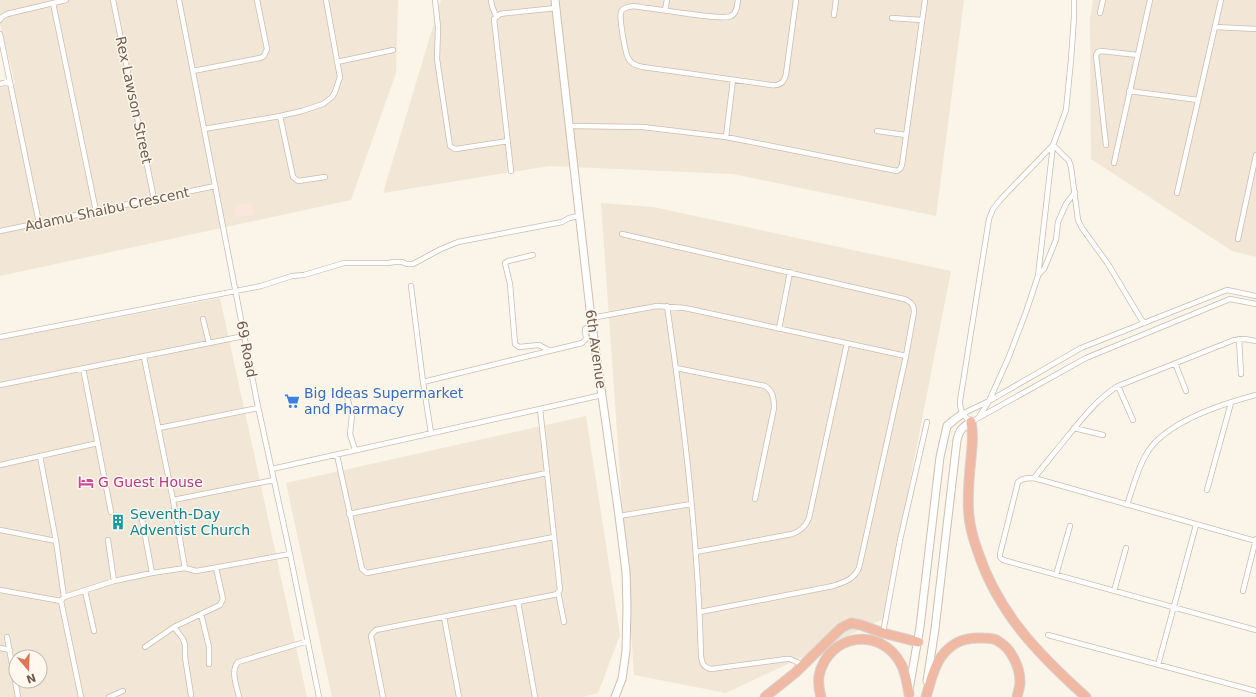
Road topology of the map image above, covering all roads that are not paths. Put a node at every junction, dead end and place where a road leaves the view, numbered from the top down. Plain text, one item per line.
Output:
1 (66, 0) edge
2 (114, 0) edge
3 (179, 0) edge
4 (258, 0) edge
5 (326, 0) edge
6 (435, 0) edge
7 (491, 0) edge
8 (667, 0) edge
9 (738, 0) edge
10 (796, 0) edge
11 (836, 0) edge
12 (925, 0) edge
13 (1074, 0) edge
14 (1102, 0) edge
15 (1150, 0) edge
16 (1221, 0) edge
17 (53, 3) junction
18 (556, 4) edge
19 (665, 10) junction
20 (1100, 13) dead end
21 (834, 15) dead end
22 (496, 16) junction
23 (892, 18) dead end
24 (0, 20) edge
25 (922, 20) junction
26 (1215, 26) junction
27 (1256, 29) edge
28 (0, 34) edge
29 (393, 50) dead end
30 (1138, 55) junction
31 (338, 62) junction
32 (193, 71) junction
33 (733, 80) junction
34 (10, 81) junction
35 (0, 84) edge
36 (1129, 91) junction
37 (1198, 100) junction
38 (280, 116) junction
39 (570, 126) junction
40 (204, 129) junction
41 (877, 131) dead end
42 (906, 135) junction
43 (726, 137) junction
44 (508, 141) junction
45 (1053, 145) junction
46 (1106, 145) dead end
47 (1256, 155) edge
48 (1114, 163) dead end
49 (512, 171) dead end
50 (325, 177) dead end
51 (215, 186) junction
52 (1075, 192) junction
53 (1177, 193) dead end
54 (154, 199) junction
55 (96, 211) junction
56 (579, 216) junction
57 (39, 223) junction
58 (0, 231) edge
59 (622, 234) dead end
60 (1238, 239) dead end
61 (533, 255) dead end
62 (790, 272) junction
63 (1038, 276) junction
64 (410, 286) dead end
65 (235, 290) junction
66 (1256, 296) edge
67 (1256, 304) edge
68 (668, 306) junction
69 (591, 318) junction
70 (203, 319) dead end
71 (1146, 323) junction
72 (592, 327) junction
73 (779, 328) junction
74 (244, 336) junction
75 (0, 337) edge
76 (1239, 339) junction
77 (1256, 340) edge
78 (209, 343) junction
79 (847, 343) junction
80 (550, 351) junction
81 (144, 356) junction
82 (906, 356) junction
83 (1175, 363) junction
84 (83, 368) junction
85 (676, 368) junction
86 (1241, 374) dead end
87 (423, 382) junction
88 (0, 385) edge
89 (1118, 386) junction
90 (1186, 391) dead end
91 (346, 393) dead end
92 (602, 395) junction
93 (1256, 395) edge
94 (989, 401) junction
95 (1231, 402) junction
96 (258, 408) junction
97 (540, 409) junction
98 (962, 414) junction
99 (974, 420) junction
100 (1133, 420) dead end
101 (927, 422) dead end
102 (159, 428) junction
103 (1074, 428) junction
104 (431, 433) junction
105 (1103, 435) dead end
106 (98, 443) junction
107 (355, 450) junction
108 (337, 454) junction
109 (40, 456) junction
110 (0, 465) edge
111 (272, 469) junction
112 (547, 473) junction
113 (1034, 478) junction
114 (274, 480) junction
115 (1207, 490) dead end
116 (755, 499) dead end
117 (173, 500) junction
118 (692, 504) junction
119 (1127, 505) junction
120 (111, 512) dead end
121 (140, 514) dead end
122 (349, 514) junction
123 (619, 516) junction
124 (1196, 524) junction
125 (1070, 526) dead end
126 (0, 530) edge
127 (554, 536) junction
128 (108, 540) dead end
129 (1256, 540) edge
130 (56, 541) junction
131 (1126, 548) dead end
132 (696, 552) junction
133 (290, 554) junction
134 (185, 568) junction
135 (216, 568) junction
136 (152, 573) junction
137 (1056, 575) junction
138 (114, 581) junction
139 (0, 590) edge
140 (85, 591) junction
141 (1114, 591) junction
142 (1243, 591) dead end
143 (558, 592) junction
144 (62, 599) junction
145 (518, 602) junction
146 (1174, 607) junction
147 (700, 612) junction
148 (202, 614) junction
149 (444, 617) junction
150 (564, 622) dead end
151 (174, 627) junction
152 (1256, 630) edge
153 (94, 631) dead end
154 (883, 633) junction
155 (1048, 635) dead end
156 (7, 637) dead end
157 (308, 642) junction
158 (918, 642) junction
159 (145, 647) dead end
160 (10, 649) edge
161 (210, 664) dead end
162 (803, 665) junction
163 (1158, 665) junction
164 (123, 691) dead end
165 (1256, 691) edge
166 (191, 695) dead end
167 (909, 695) edge
168 (81, 697) edge
169 (109, 697) edge
170 (239, 697) edge
171 (319, 697) edge
172 (383, 697) edge
173 (459, 697) edge
174 (535, 697) edge
175 (615, 697) edge
176 (764, 697) edge
177 (821, 697) edge
178 (925, 697) edge
179 (1017, 697) edge
180 (1086, 697) edge

1 - 17 street
2 - 54 street, Rex Lawson Street
3 - 32 street, 69 Road
4 - 32 street
5 - 31 street
6 - 44 street
7 - 22 street
8 - 19 street
9 - 19 street
10 - 33 street
11 - 21 street
12 - 25 street
13 - 45 street
14 - 20 street
15 - 30 street
16 - 26 street
17 - 24 street
17 - 55 street
18 - 22 street
18 - 39 street, 6th Avenue
19 - 33 street
22 - 44 street
23 - 25 street
25 - 42 street
26 - 27 street
26 - 37 street
28 - 34 street
29 - 31 street
30 - 36 street
30 - 46 street
31 - 38 street
32 - 40 street, 69 Road
33 - 43 street
34 - 35 street
34 - 57 street
36 - 37 street
36 - 48 street
37 - 53 street
38 - 40 street
38 - 50 street
39 - 43 street
39 - 56 street, 6th Avenue
40 - 51 street, 69 Road
41 - 42 street
42 - 43 street
44 - 49 street
45 - 52 street
45 - 63 street
45 - 98 street
47 - 60 street
51 - 54 street, Adamu Shaibu Crescent
51 - 65 street, 69 Road
52 - 63 street
52 - 71 street
54 - 55 street, Adamu Shaibu Crescent
55 - 57 street, Adamu Shaibu Crescent
56 - 65 street
56 - 69 street, 6th Avenue
57 - 58 street, Adamu Shaibu Crescent
59 - 62 street
61 - 80 street
62 - 73 street
62 - 82 street
63 - 94 street
64 - 87 street
65 - 74 street, 69 Road
65 - 75 street
66 - 71 street
67 - 99 street
68 - 69 street
68 - 73 street
68 - 85 street
69 - 72 street, 6th Avenue
70 - 78 street
71 - 94 street
72 - 80 street
72 - 92 street, 6th Avenue
73 - 79 street
74 - 78 street
74 - 96 street, 69 Road
76 - 77 street
76 - 83 street
76 - 86 street
78 - 81 street
79 - 82 street
79 - 132 street
80 - 87 street
81 - 84 street
81 - 102 street
82 - 147 street
83 - 89 street
83 - 90 street
84 - 88 street
84 - 106 street
85 - 116 street
85 - 118 street
87 - 104 street
89 - 100 street
89 - 103 street
91 - 107 street
92 - 97 street
92 - 123 street, 6th Avenue
93 - 95 street
94 - 98 street
94 - 99 street
95 - 115 street
95 - 119 street
96 - 102 street
96 - 111 street, 69 Road
97 - 104 street
97 - 112 street
98 - 99 street
98 - 158 street
99 - 178 street
99 - 180 highway
101 - 154 street
102 - 117 street
103 - 105 street
103 - 113 street
104 - 107 street
106 - 109 street
106 - 120 street
107 - 108 street
108 - 111 street
108 - 122 street
109 - 110 street
109 - 130 street
111 - 114 street, 69 Road
112 - 122 street
112 - 127 street
113 - 119 street
113 - 137 street
114 - 117 street
114 - 133 street, 69 Road
117 - 134 street
118 - 123 street
118 - 132 street
119 - 124 street
121 - 136 street
122 - 127 street
123 - 175 street, 6th Avenue
124 - 129 street
124 - 146 street
125 - 137 street
126 - 130 street
127 - 143 street
128 - 138 street
129 - 142 street
130 - 144 street
131 - 141 street
132 - 147 street
133 - 135 street
133 - 157 street, 69 Road
134 - 135 street
134 - 136 street
135 - 148 street
136 - 138 street
137 - 141 street
138 - 140 street
139 - 144 street
140 - 144 street
140 - 153 street
141 - 146 street
143 - 145 street
143 - 150 street
144 - 168 street
145 - 149 street
145 - 174 street
146 - 152 street
146 - 163 street
147 - 162 street
148 - 151 street
148 - 161 street
149 - 172 street
149 - 173 street
151 - 159 street
151 - 166 street
154 - 158 highway
154 - 162 highway
155 - 163 street
156 - 160 street
157 - 170 street
157 - 171 street, 69 Road
158 - 167 street
162 - 176 highway
163 - 165 street
164 - 169 street
167 - 177 highway
178 - 179 highway

